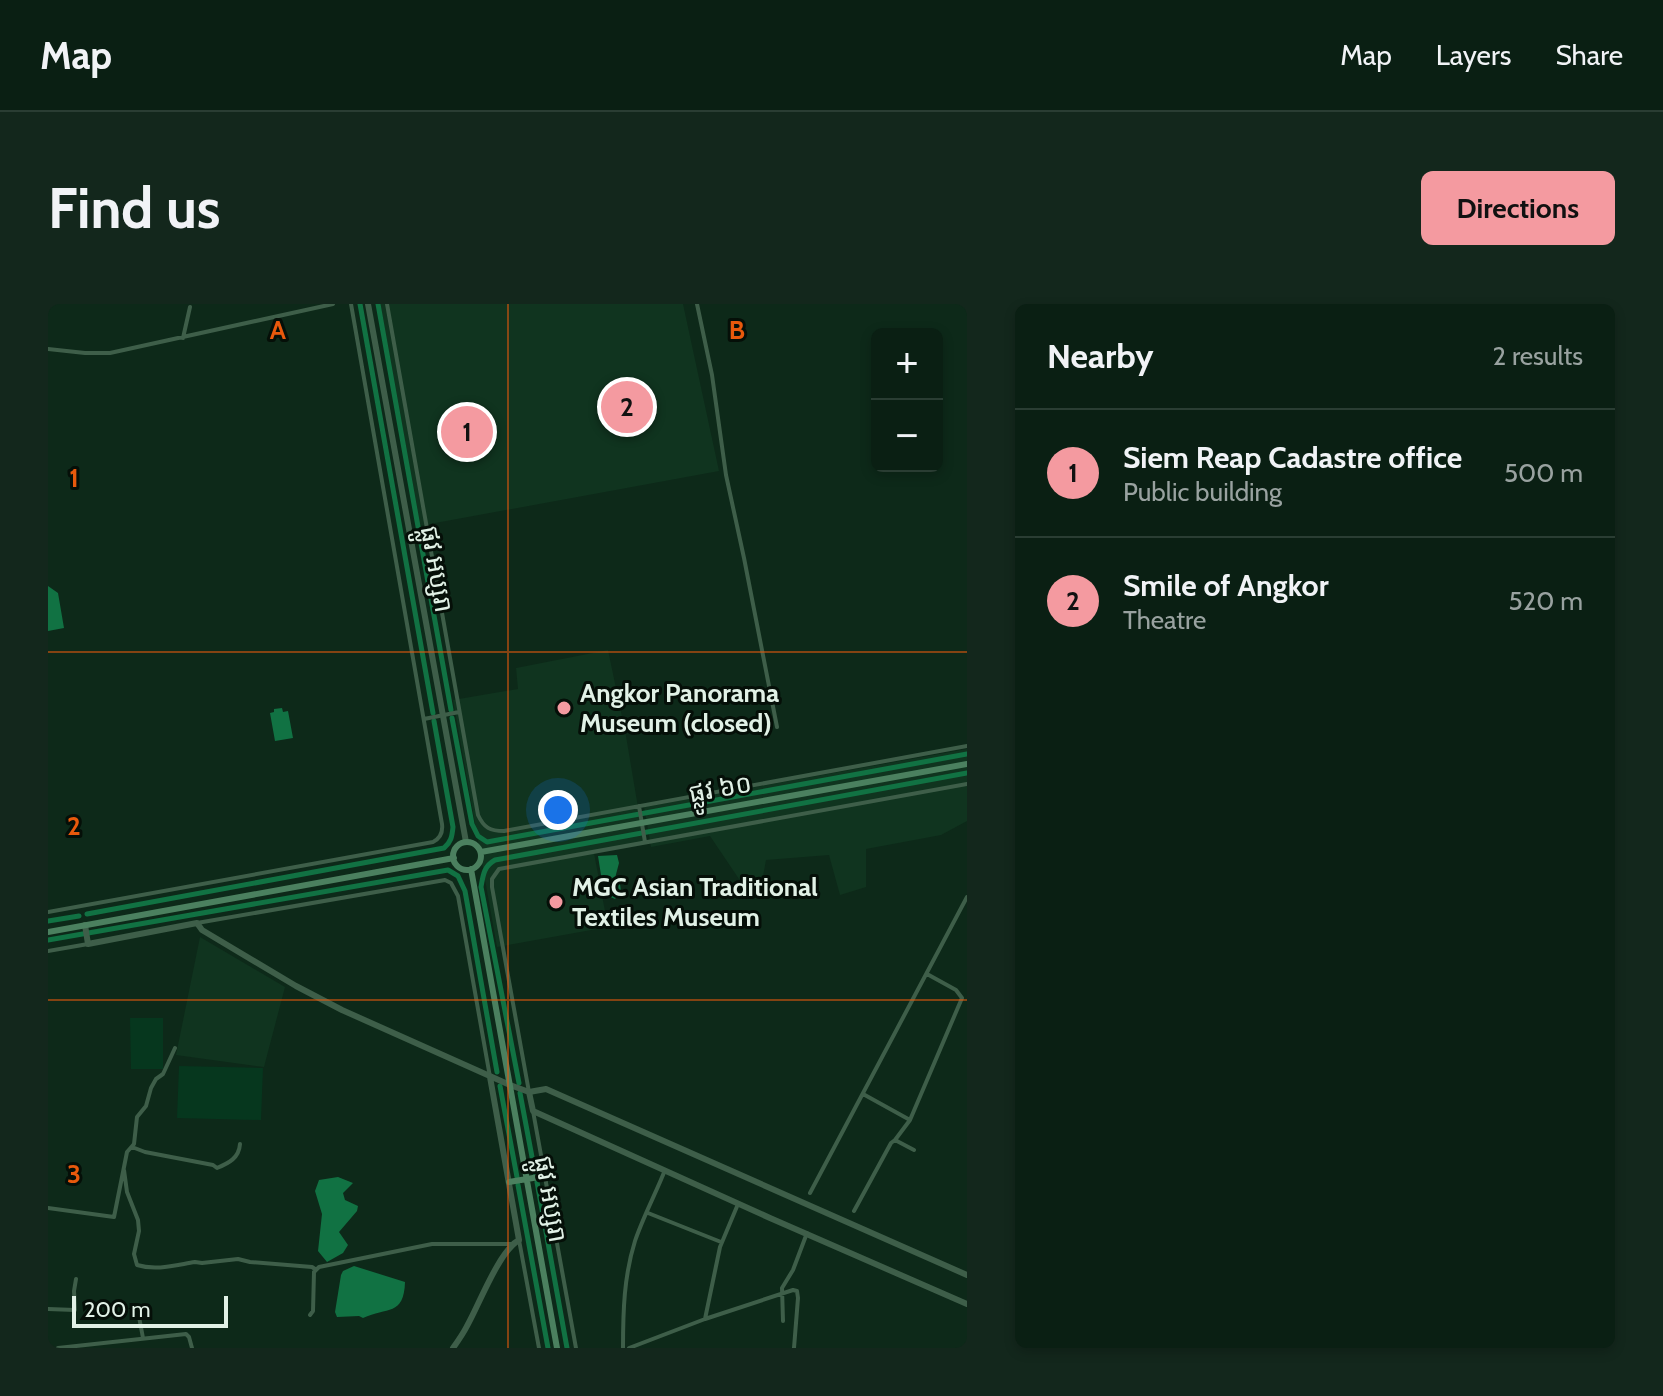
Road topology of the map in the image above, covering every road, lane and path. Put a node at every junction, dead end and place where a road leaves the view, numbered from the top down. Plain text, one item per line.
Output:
1 (333, 304) edge
2 (351, 304) edge
3 (368, 304) edge
4 (387, 304) edge
5 (697, 304) edge
6 (190, 307) dead end
7 (183, 338) junction
8 (48, 349) edge
9 (459, 712) junction
10 (444, 715) junction
11 (424, 719) junction
12 (777, 727) dead end
13 (967, 746) edge
14 (967, 764) edge
15 (967, 784) edge
16 (639, 808) junction
17 (642, 823) junction
18 (645, 840) junction
19 (466, 842) junction
20 (481, 852) junction
21 (454, 858) junction
22 (471, 869) junction
23 (967, 897) edge
24 (48, 912) edge
25 (197, 923) junction
26 (48, 932) edge
27 (86, 934) junction
28 (48, 951) edge
29 (927, 974) junction
30 (175, 1048) dead end
31 (490, 1077) junction
32 (510, 1085) junction
33 (529, 1092) junction
34 (863, 1094) junction
35 (533, 1111) junction
36 (910, 1120) junction
37 (895, 1140) junction
38 (240, 1144) dead end
39 (132, 1147) junction
40 (914, 1150) dead end
41 (124, 1170) junction
42 (665, 1170) junction
43 (545, 1176) junction
44 (527, 1179) junction
45 (509, 1182) junction
46 (810, 1193) dead end
47 (738, 1204) junction
48 (48, 1208) edge
49 (854, 1211) dead end
50 (648, 1213) junction
51 (807, 1233) junction
52 (515, 1242) junction
53 (721, 1242) junction
54 (315, 1269) junction
55 (967, 1275) edge
56 (76, 1279) dead end
57 (782, 1294) junction
58 (967, 1304) edge
59 (137, 1306) dead end
60 (48, 1309) edge
61 (310, 1315) dead end
62 (705, 1319) junction
63 (783, 1321) dead end
64 (143, 1338) junction
65 (58, 1348) edge
66 (192, 1348) edge
67 (453, 1348) edge
68 (539, 1348) edge
69 (557, 1348) edge
70 (576, 1348) edge
71 (623, 1348) edge
72 (629, 1348) edge
73 (794, 1348) edge

1 - 7 street
2 - 11 street
3 - 10 street, ផ្លូវ អប្សរា
4 - 9 street
5 - 12 street
6 - 7 street
7 - 8 street
9 - 10 street
9 - 16 street
10 - 11 street
10 - 19 street, ផ្លូវ អប្សរា
11 - 24 street
13 - 16 street
14 - 17 main road, ផ្លូវ ៦០
15 - 18 street
16 - 17 street
17 - 18 street
17 - 20 main road, ផ្លូវ ៦០
18 - 33 street
19 - 20 main road
19 - 21 main road
20 - 22 main road
21 - 22 main road
21 - 27 main road
22 - 32 main road, ផ្លូវ អប្សរា
23 - 29 street
25 - 27 street
25 - 31 street
25 - 31 street
26 - 27 main road
27 - 28 street
29 - 34 street
29 - 36 street
30 - 39 street
31 - 32 street
31 - 45 street
32 - 33 street
32 - 44 main road, ផ្លូវ អប្សរា
33 - 35 street
33 - 55 street
34 - 36 street
34 - 46 street
35 - 42 street
35 - 43 street
36 - 37 street
37 - 40 street
37 - 49 street
38 - 39 street
39 - 41 street
41 - 48 street
41 - 54 street
42 - 47 street
42 - 50 street
43 - 44 main road
43 - 70 street
44 - 45 main road
44 - 69 main road, ផ្លូវ អប្សរា
45 - 52 street
47 - 51 street
47 - 53 street
50 - 53 street
50 - 71 street
51 - 57 street
51 - 58 street
52 - 54 street
52 - 67 street
52 - 68 street
53 - 62 street
54 - 61 street
56 - 60 street
57 - 62 street
57 - 63 street
57 - 73 street
59 - 64 street
62 - 72 street
64 - 65 street
64 - 66 street

